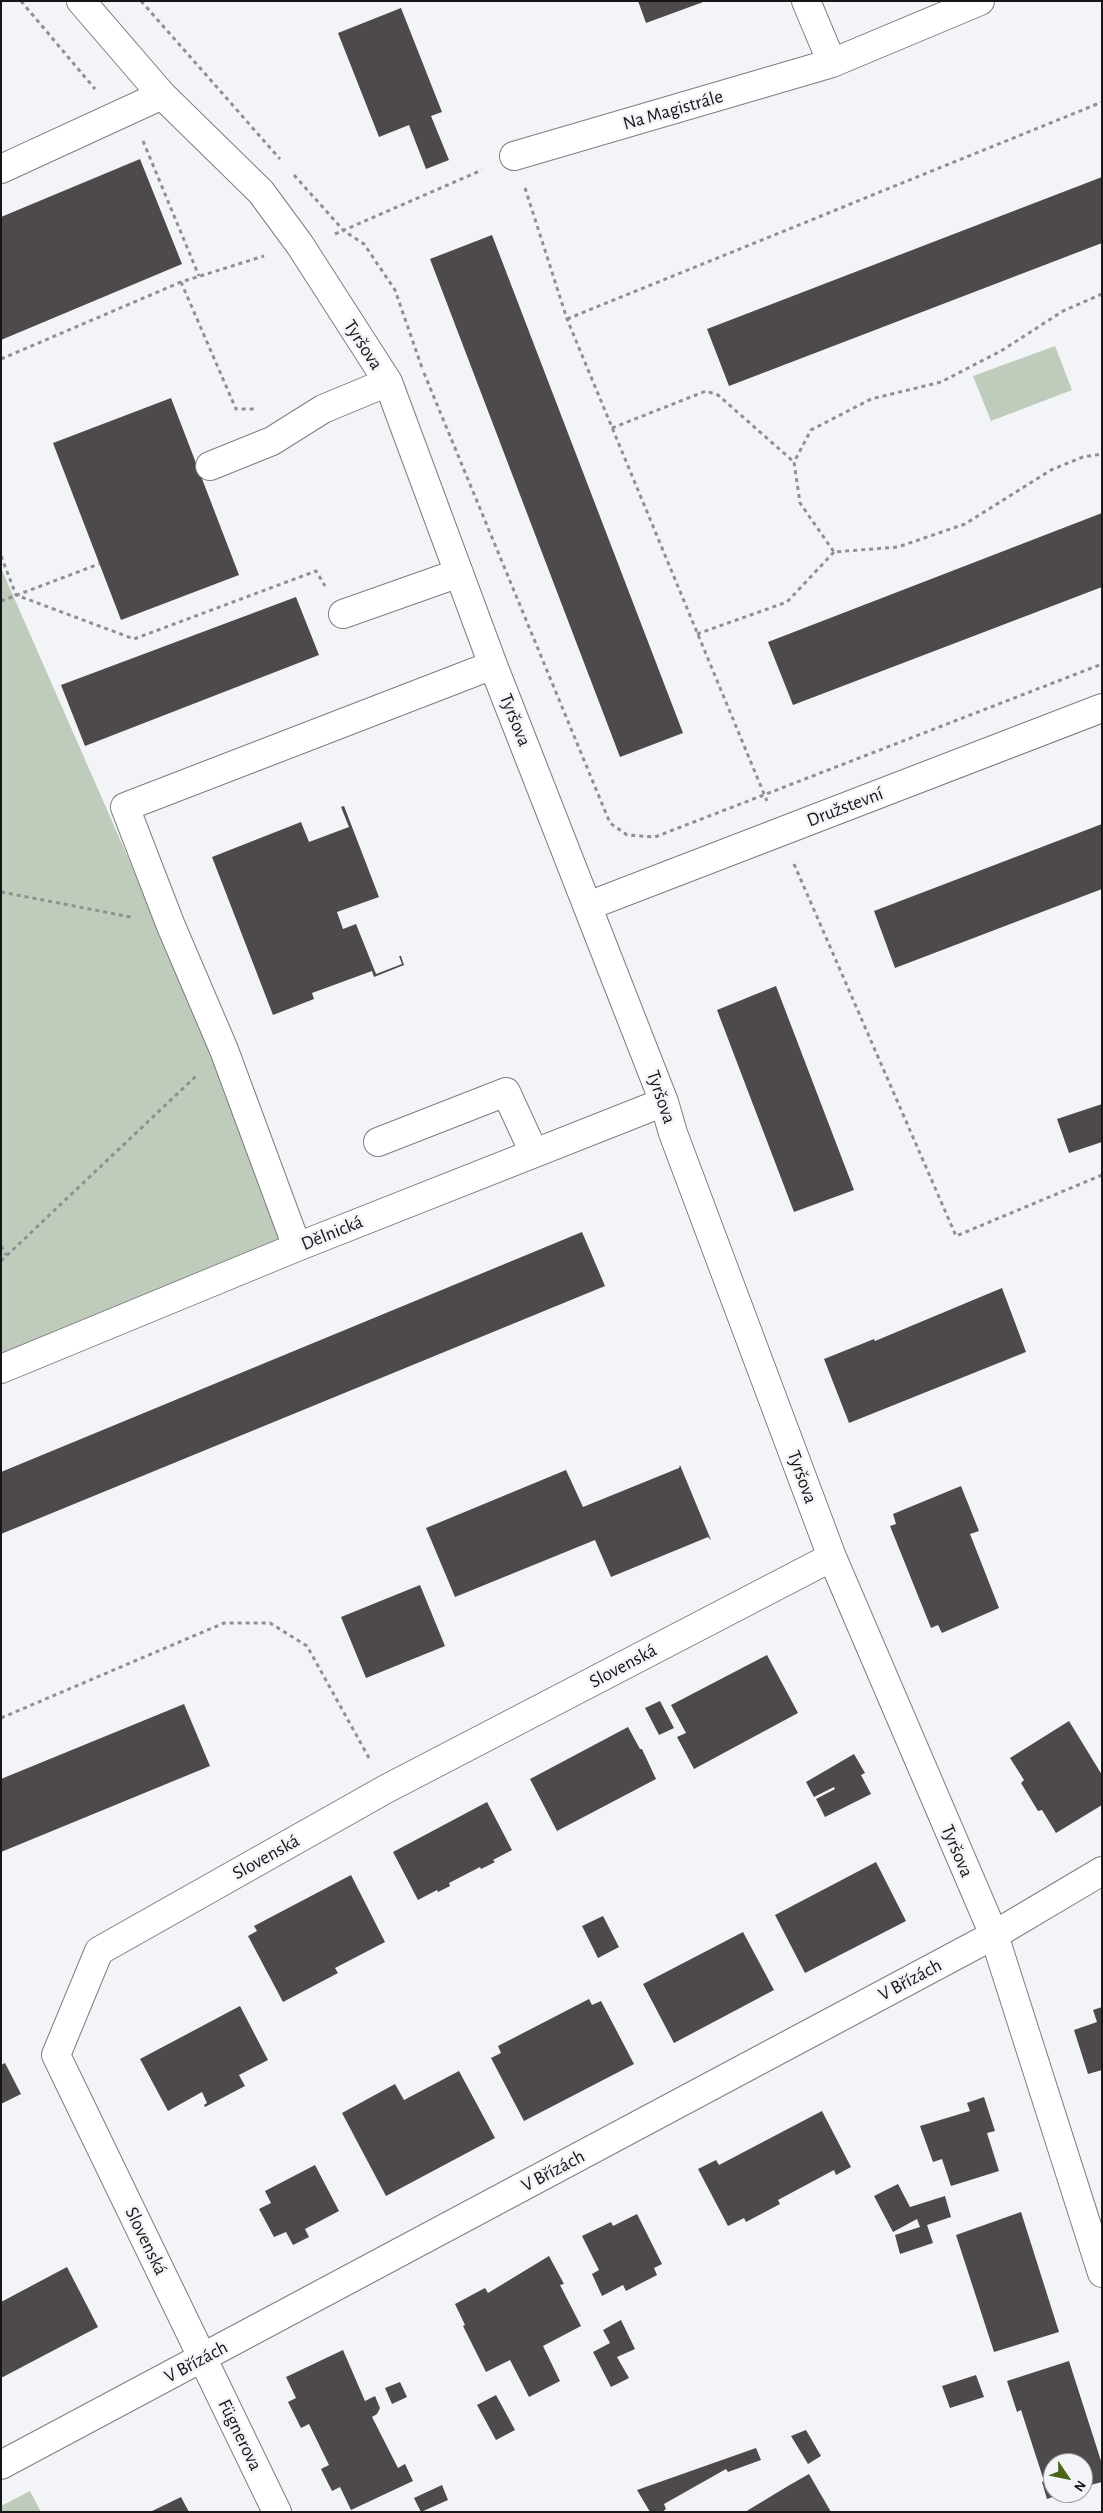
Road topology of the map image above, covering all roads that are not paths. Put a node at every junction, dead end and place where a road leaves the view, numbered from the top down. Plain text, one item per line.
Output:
1 (81, 1) edge
2 (806, 1) edge
3 (980, 1) edge
4 (832, 63) junction
5 (162, 95) junction
6 (514, 156) road end
7 (1, 169) edge
8 (388, 382) junction
9 (210, 466) dead end
10 (458, 573) junction
11 (343, 614) road end
12 (493, 665) junction
13 (1102, 708) edge
14 (588, 906) junction
15 (664, 1102) junction
16 (378, 1142) dead end
17 (534, 1153) junction
18 (297, 1247) junction
19 (1, 1369) edge
20 (832, 1557) junction
21 (1102, 1871) edge
22 (994, 1935) junction
23 (1102, 2273) edge
24 (203, 2358) junction
25 (1, 2465) edge
26 (277, 2512) edge

1 - 5 street, Tyršova
2 - 4 street
3 - 4 street, Na Magistrále
4 - 6 street, Na Magistrále
5 - 7 street
5 - 8 street, Tyršova
8 - 9 street
8 - 10 street, Tyršova
10 - 11 street
10 - 12 street, Tyršova
12 - 14 street, Tyršova
12 - 18 street
13 - 14 street, Družstevní
14 - 15 street, Tyršova
15 - 17 street, Dělnická
15 - 20 street, Tyršova
16 - 17 street
17 - 18 street, Dělnická
18 - 19 street, Dělnická
20 - 22 street, Tyršova
20 - 24 street, Slovenská
21 - 22 street, V Břízách
22 - 23 street, Tyršova
22 - 24 street, V Břízách
24 - 25 street, V Břízách
24 - 26 street, Fügnerova

